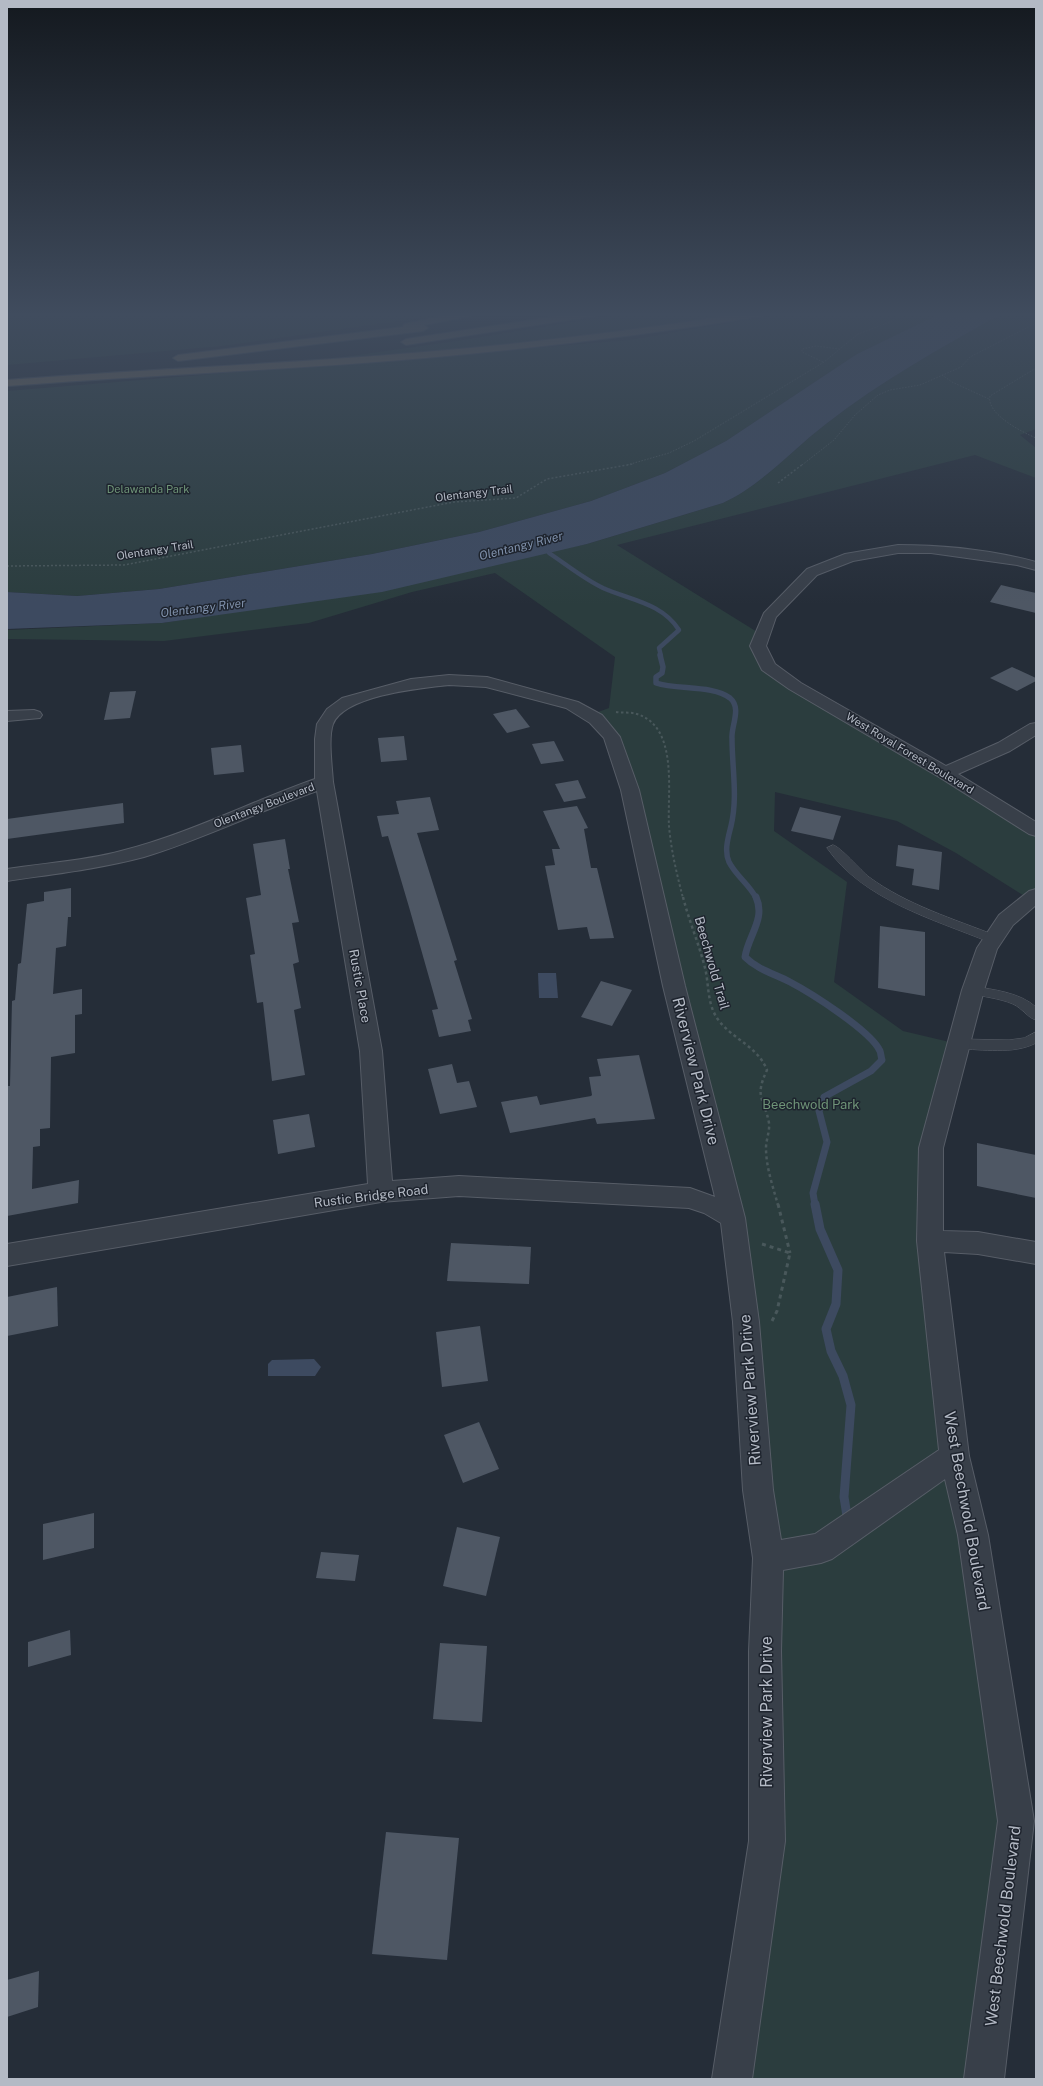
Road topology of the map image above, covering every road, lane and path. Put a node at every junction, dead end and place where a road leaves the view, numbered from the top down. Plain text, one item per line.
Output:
1 (747, 410) edge
2 (860, 410) edge
3 (995, 410) edge
4 (1036, 438) edge
5 (778, 483) dead end
6 (7, 566) edge
7 (1036, 566) edge
8 (34, 715) dead end
9 (7, 716) edge
10 (593, 717) junction
11 (1036, 728) edge
12 (945, 773) junction
13 (324, 782) junction
14 (1036, 830) edge
15 (832, 848) dead end
16 (7, 875) edge
17 (1036, 895) edge
18 (994, 939) junction
19 (973, 990) junction
20 (1036, 1016) edge
21 (1036, 1037) edge
22 (958, 1044) junction
23 (381, 1192) junction
24 (733, 1218) junction
25 (930, 1241) junction
26 (790, 1253) junction
27 (1036, 1254) edge
28 (7, 1255) edge
29 (748, 1355) junction
30 (954, 1456) junction
31 (768, 1558) junction
32 (732, 2079) edge
33 (984, 2079) edge

1 - 6 path, Olentangy Trail
2 - 5 path
3 - 4 path
7 - 12 street, West Royal Forest Boulevard
8 - 9 street
10 - 13 street, Olentangy Boulevard
10 - 24 street, Riverview Park Drive
10 - 26 path, Beechwold Trail
11 - 12 street
12 - 14 street, West Royal Forest Boulevard
13 - 16 street, Olentangy Boulevard
13 - 23 street, Rustic Place
15 - 18 lane
17 - 18 street, West Beechwold Boulevard
18 - 19 street, West Beechwold Boulevard
19 - 20 lane
19 - 22 street, West Beechwold Boulevard
21 - 22 lane
22 - 25 street, West Beechwold Boulevard
23 - 24 street, Rustic Bridge Road
23 - 28 street, Rustic Bridge Road
24 - 26 path
24 - 29 street, Riverview Park Drive
25 - 27 street
25 - 30 street, West Beechwold Boulevard
26 - 29 path, Beechwold Trail
29 - 31 street, Riverview Park Drive
30 - 31 street
30 - 33 street, West Beechwold Boulevard
31 - 32 street, Riverview Park Drive

